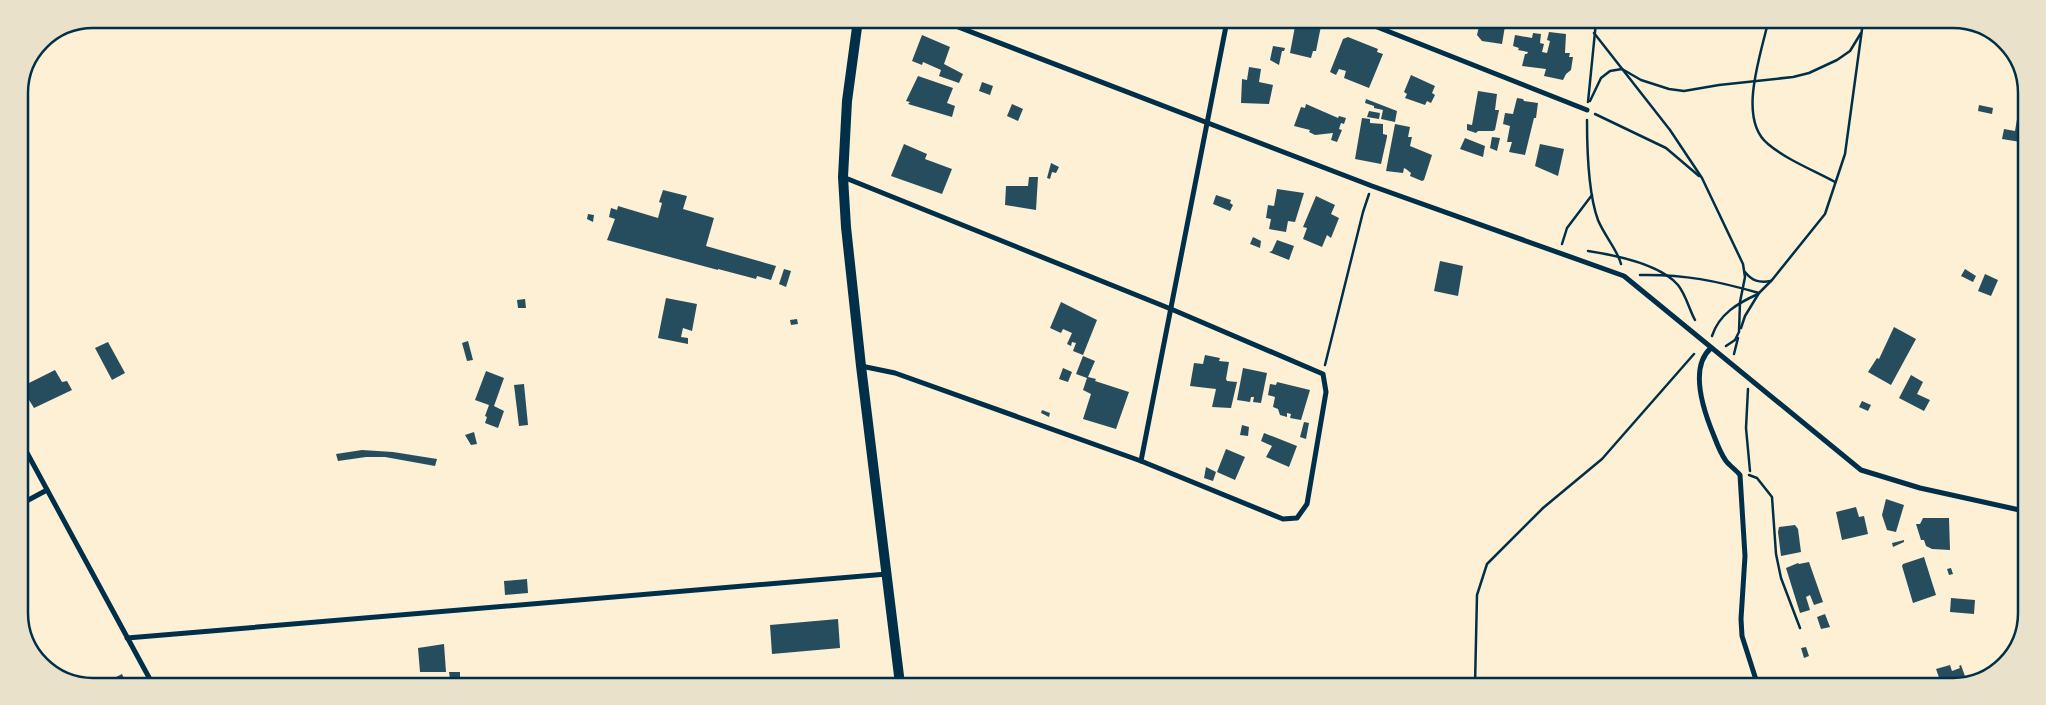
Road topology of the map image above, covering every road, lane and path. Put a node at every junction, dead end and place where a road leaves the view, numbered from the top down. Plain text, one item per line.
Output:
1 (857, 28) edge
2 (961, 28) edge
3 (1226, 28) edge
4 (1380, 28) edge
5 (1595, 28) edge
6 (1767, 28) edge
7 (1862, 28) edge
8 (1594, 34) junction
9 (1861, 34) junction
10 (1622, 69) junction
11 (1755, 80) junction
12 (1587, 110) junction
13 (1207, 124) junction
14 (844, 177) junction
15 (1702, 178) junction
16 (1835, 182) junction
17 (1372, 186) junction
18 (1592, 195) junction
19 (1559, 253) junction
20 (1744, 271) junction
21 (1624, 276) junction
22 (1772, 280) junction
23 (1743, 288) junction
24 (1759, 293) junction
25 (1740, 302) junction
26 (1171, 309) junction
27 (1739, 332) junction
28 (1711, 348) junction
29 (1732, 363) junction
30 (861, 366) junction
31 (1324, 374) junction
32 (1748, 378) junction
33 (28, 455) edge
34 (1141, 461) junction
35 (46, 490) junction
36 (28, 500) edge
37 (2018, 510) edge
38 (887, 574) junction
39 (1800, 628) dead end
40 (128, 638) junction
41 (149, 678) edge
42 (899, 678) edge
43 (1475, 678) edge
44 (1755, 678) edge

1 - 14 main road
2 - 13 street
3 - 13 street
4 - 12 street
5 - 8 path
6 - 11 path
7 - 9 path
8 - 10 path
8 - 12 path
9 - 11 path
9 - 16 path
10 - 11 path
10 - 12 path
10 - 15 path
11 - 16 path
12 - 15 path
12 - 18 path
13 - 17 street
13 - 26 street
14 - 26 street
14 - 30 main road
15 - 20 path
16 - 22 path
17 - 19 street
17 - 31 path
18 - 19 path
18 - 21 path
19 - 21 street
20 - 22 path
20 - 23 path
21 - 23 path
21 - 28 street
22 - 24 path
23 - 24 path
23 - 25 path
24 - 25 path
24 - 27 path
25 - 27 path
25 - 28 path
26 - 31 street
26 - 34 street
27 - 28 path
27 - 29 path
28 - 29 street
28 - 43 path
28 - 44 street
29 - 32 street
30 - 34 street
30 - 38 main road
31 - 34 street
32 - 37 street
32 - 39 path
33 - 35 street
35 - 36 street
35 - 40 street
38 - 40 street
38 - 42 main road
40 - 41 street

